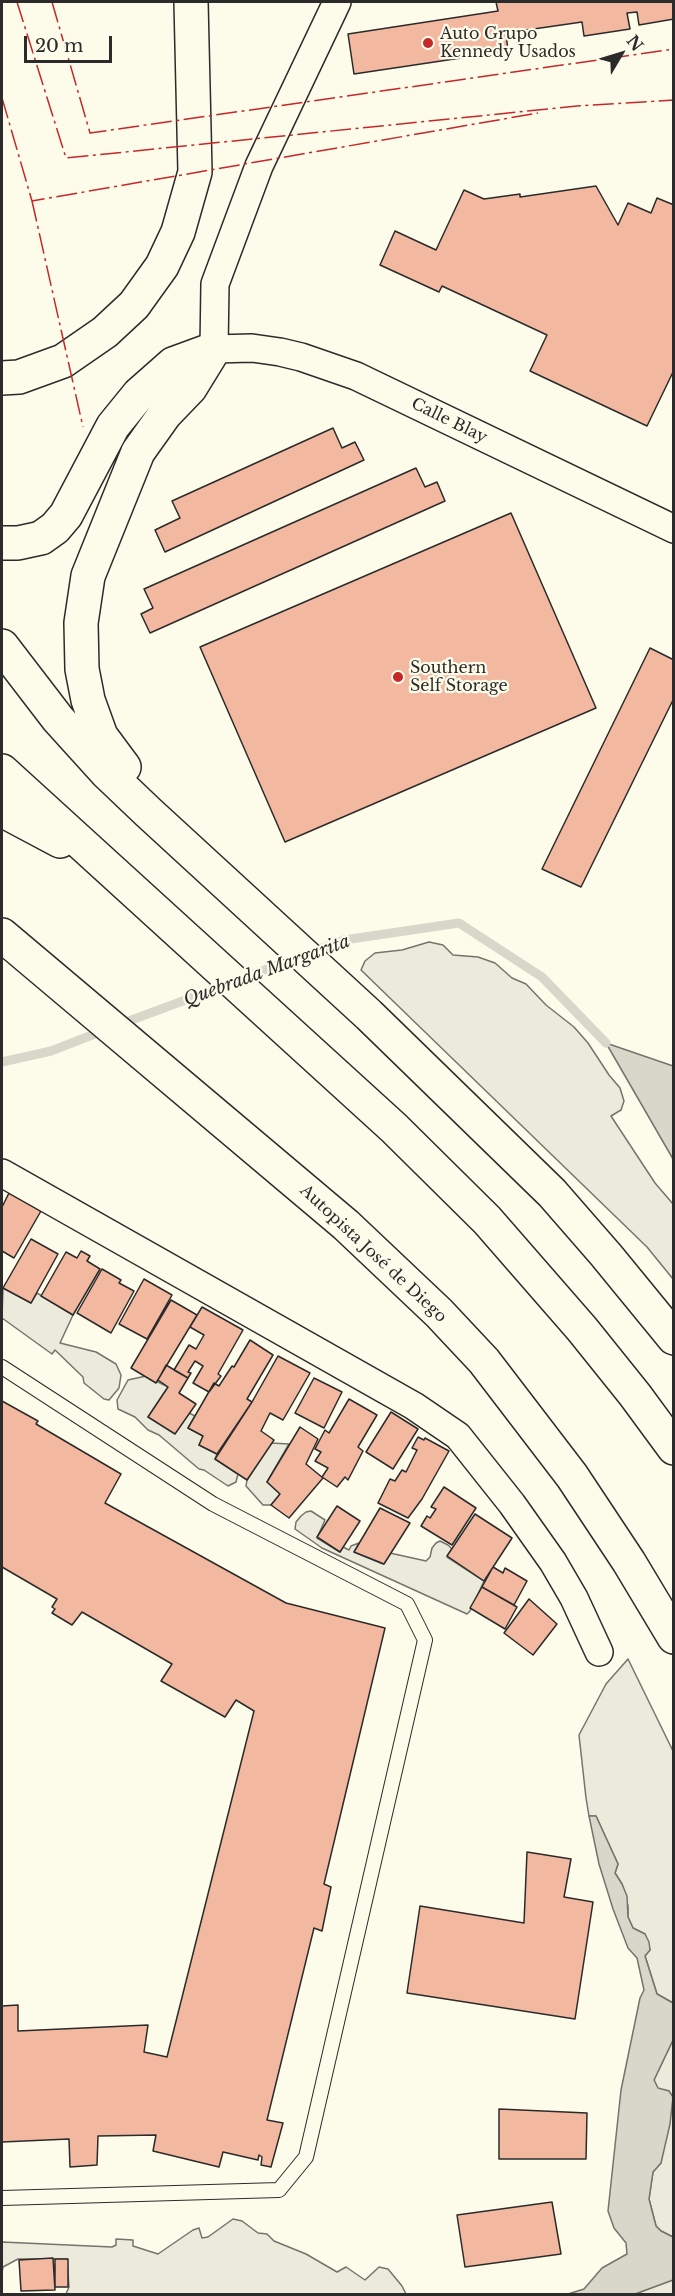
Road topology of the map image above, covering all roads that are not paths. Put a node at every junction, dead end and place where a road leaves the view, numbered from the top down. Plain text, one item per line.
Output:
1 (191, 2) edge
2 (337, 2) edge
3 (214, 350) junction
4 (2, 378) edge
5 (674, 529) edge
6 (2, 543) edge
7 (2, 646) edge
8 (2, 771) edge
9 (2, 810) edge
10 (198, 859) junction
11 (104, 864) junction
12 (2, 935) edge
13 (2, 1173) edge
14 (674, 1338) edge
15 (2, 1367) edge
16 (674, 1448) edge
17 (674, 1637) edge
18 (599, 1652) dead end
19 (2, 2198) edge

1 - 4 highway
2 - 3 street
3 - 5 street, Calle Blay
3 - 6 highway
3 - 10 highway
7 - 10 highway
8 - 11 highway
9 - 11 highway
10 - 14 highway
11 - 16 highway
12 - 17 highway, Autopista José de Diego
13 - 18 street
15 - 19 lane

